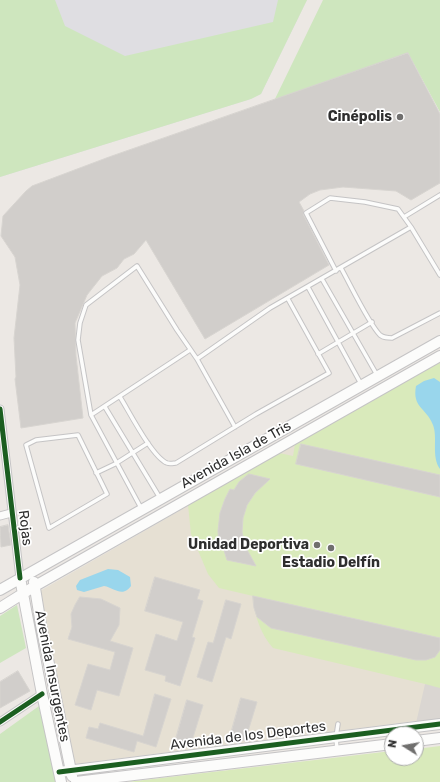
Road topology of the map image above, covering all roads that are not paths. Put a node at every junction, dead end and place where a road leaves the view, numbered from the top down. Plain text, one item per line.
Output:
1 (440, 195) edge
2 (404, 217) junction
3 (412, 227) junction
4 (341, 268) junction
5 (336, 271) junction
6 (440, 275) edge
7 (322, 278) junction
8 (308, 287) junction
9 (288, 299) junction
10 (440, 313) edge
11 (372, 322) junction
12 (353, 333) junction
13 (440, 341) edge
14 (338, 342) junction
15 (190, 350) junction
16 (318, 354) junction
17 (440, 356) edge
18 (197, 359) junction
19 (377, 376) junction
20 (361, 385) junction
21 (120, 397) junction
22 (105, 407) junction
23 (0, 409) edge
24 (91, 415) junction
25 (235, 427) junction
26 (148, 443) junction
27 (133, 452) junction
28 (116, 464) junction
29 (96, 473) junction
30 (160, 498) junction
31 (141, 510) junction
32 (11, 513) junction
33 (0, 516) edge
34 (33, 571) junction
35 (20, 578) junction
36 (35, 586) junction
37 (0, 590) edge
38 (23, 595) junction
39 (0, 608) edge
40 (42, 694) junction
41 (0, 722) edge
42 (338, 724) dead end
43 (440, 724) edge
44 (336, 737) junction
45 (440, 738) edge
46 (424, 740) edge
47 (384, 745) edge
48 (337, 751) junction
49 (70, 770) junction
50 (60, 777) edge
51 (73, 782) edge
52 (76, 782) edge

1 - 2 lane
2 - 3 lane
2 - 5 lane
3 - 4 lane
3 - 6 lane
4 - 5 lane
4 - 11 lane
5 - 7 lane
7 - 8 lane
7 - 12 lane
8 - 9 lane
8 - 14 lane
9 - 16 lane
9 - 18 lane
10 - 11 lane
11 - 12 lane
12 - 14 lane
12 - 19 lane
13 - 19 main road, Avenida Isla de Tris
14 - 16 lane
14 - 20 lane
15 - 18 lane
15 - 21 lane
15 - 24 lane
16 - 25 lane
17 - 36 main road, Avenida Isla de Tris
18 - 25 lane
19 - 20 main road, Avenida Isla de Tris
20 - 30 main road, Avenida Isla de Tris
21 - 22 lane
21 - 26 lane
22 - 24 lane
22 - 27 lane
23 - 32 street, Rojas
24 - 28 lane
25 - 26 lane
26 - 27 lane
27 - 28 lane
27 - 30 lane
28 - 29 lane
28 - 31 lane
29 - 29 lane
30 - 31 main road, Avenida Isla de Tris
31 - 34 main road, Avenida Isla de Tris
32 - 33 street
32 - 35 street, Rojas
34 - 35 main road, Avenida Isla de Tris
34 - 36 main road, Avenida Insurgentes
35 - 37 main road, Avenida Isla de Tris
35 - 38 main road, Avenida Insurgentes
36 - 38 main road, Avenida Isla de Tris
36 - 49 main road, Avenida Insurgentes
38 - 39 main road, Avenida Isla de Tris
38 - 40 main road, Avenida Insurgentes
40 - 41 street
40 - 50 main road, Avenida Insurgentes
42 - 44 lane
43 - 44 main road, Avenida de los Deportes
44 - 48 lane
44 - 49 main road, Avenida de los Deportes
45 - 46 main road
47 - 48 main road, Avenida de los Deportes
48 - 52 main road, Avenida de los Deportes
49 - 50 main road, Avenida de los Deportes
49 - 51 main road, Avenida Insurgentes

